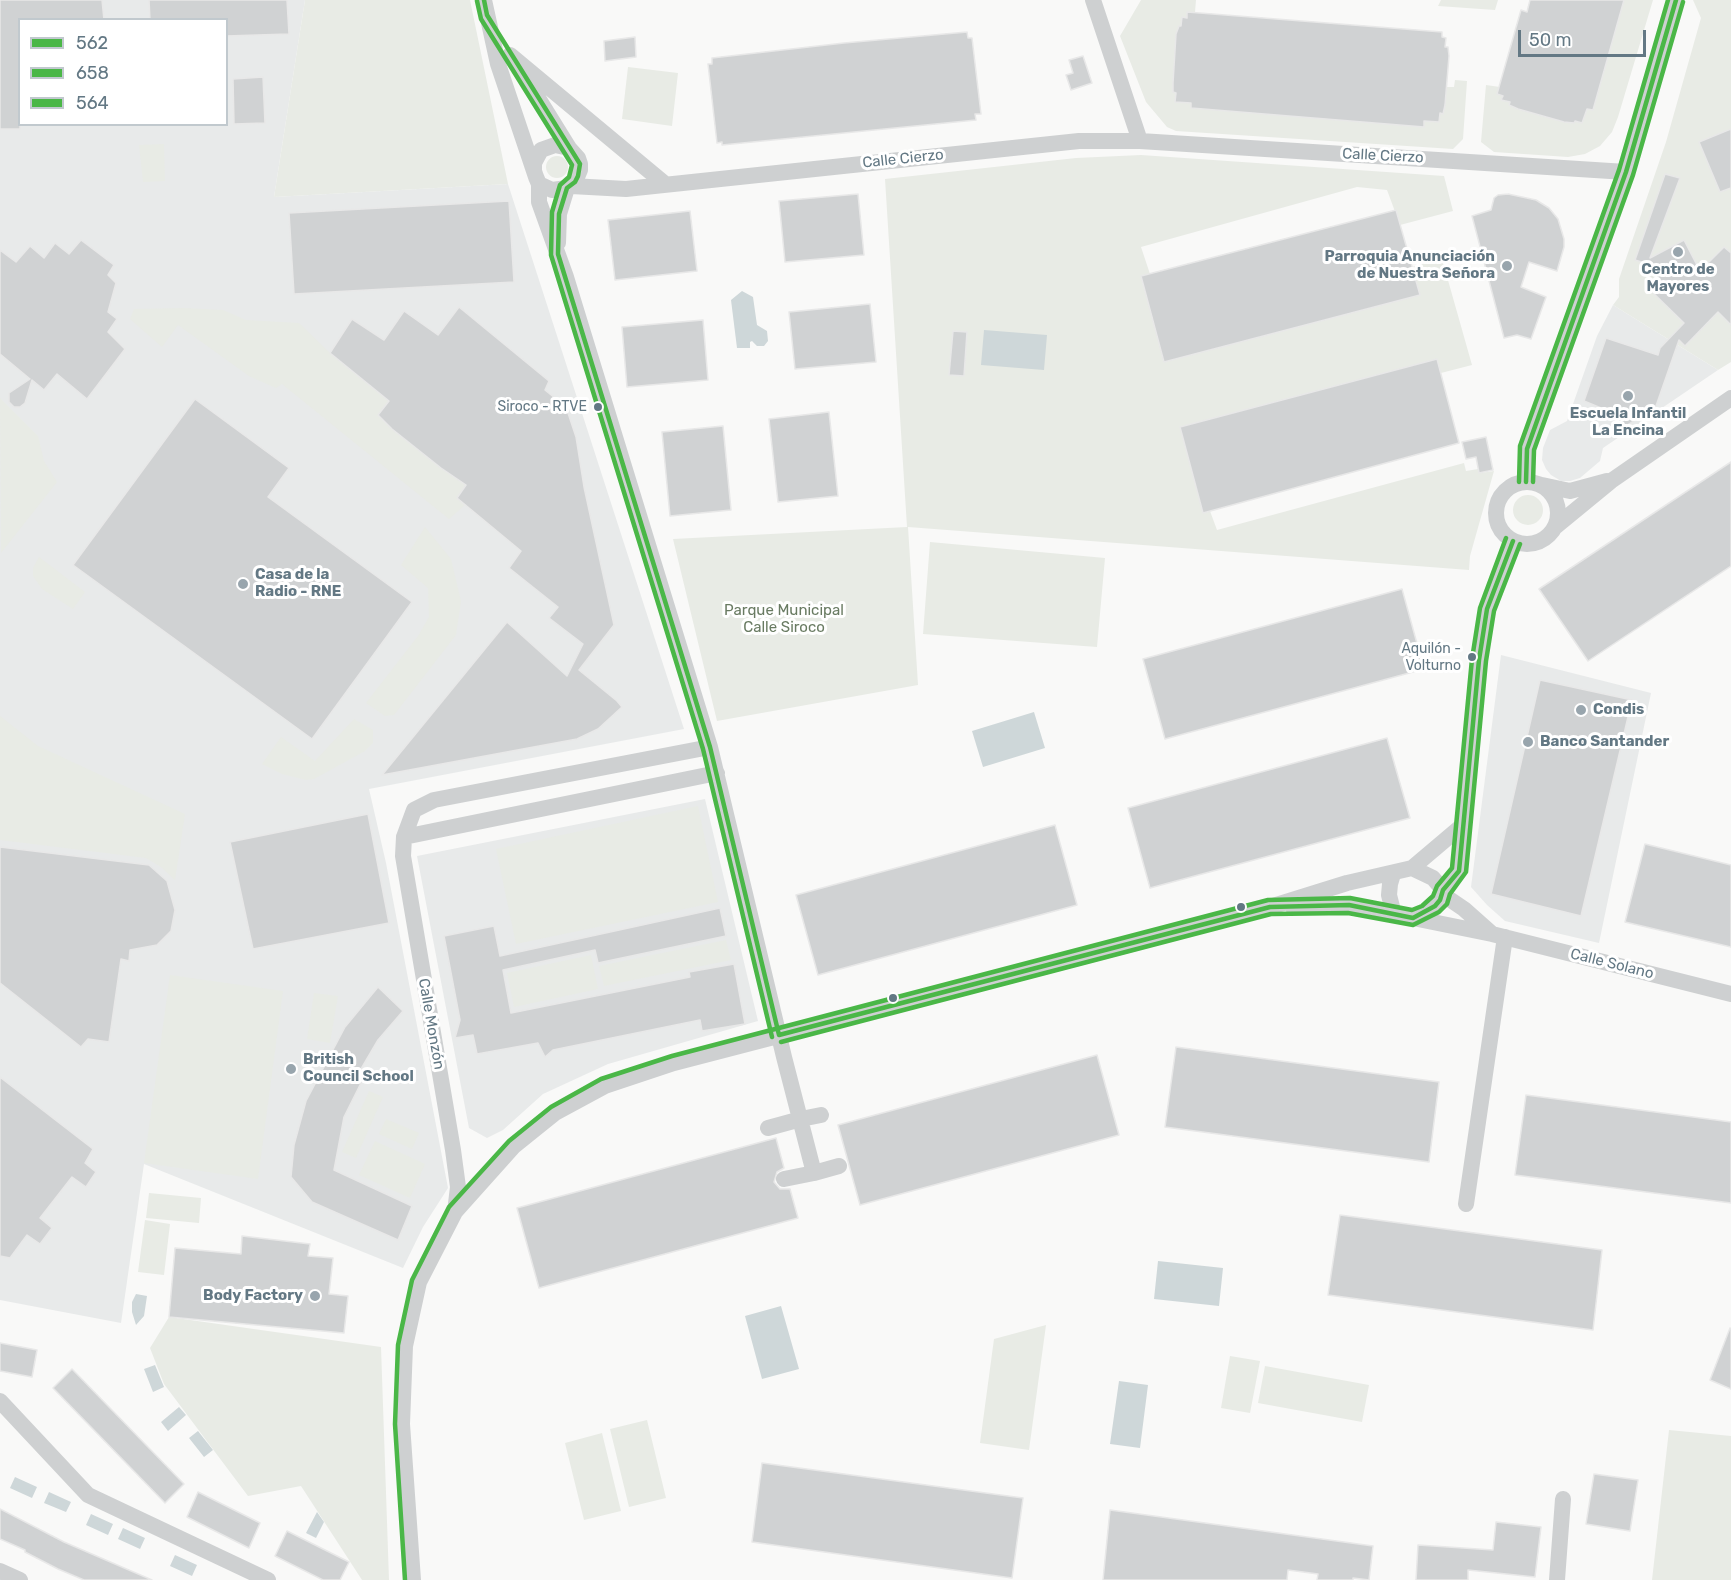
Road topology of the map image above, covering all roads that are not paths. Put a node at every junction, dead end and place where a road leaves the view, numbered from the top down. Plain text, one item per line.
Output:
1 (1093, 0) edge
2 (1676, 0) edge
3 (485, 7) edge
4 (510, 55) junction
5 (1140, 141) junction
6 (569, 148) junction
7 (1626, 172) junction
8 (537, 177) junction
9 (665, 184) junction
10 (569, 187) junction
11 (558, 254) junction
12 (1731, 398) edge
13 (1611, 480) junction
14 (1533, 483) junction
15 (1555, 527) junction
16 (1513, 540) junction
17 (710, 747) junction
18 (717, 773) junction
19 (1464, 824) junction
20 (404, 837) junction
21 (1412, 868) junction
22 (1394, 874) junction
23 (1443, 892) junction
24 (1270, 907) junction
25 (1394, 915) junction
26 (1413, 918) junction
27 (1499, 935) junction
28 (1731, 994) edge
29 (779, 1035) junction
30 (821, 1115) dead end
31 (801, 1119) junction
32 (768, 1128) dead end
33 (839, 1166) dead end
34 (814, 1173) junction
35 (784, 1179) dead end
36 (1466, 1204) dead end
37 (455, 1212) junction
38 (0, 1401) edge
39 (1563, 1499) dead end
40 (0, 1570) edge
41 (20, 1580) edge
42 (268, 1580) edge
43 (412, 1580) edge
44 (1557, 1580) edge

1 - 5 street
2 - 7 street
3 - 4 street
3 - 8 street
4 - 6 street
4 - 9 street
5 - 7 street, Calle Cierzo
5 - 9 street, Calle Cierzo
6 - 8 street
6 - 10 street
7 - 14 street
8 - 10 street
8 - 11 street
9 - 10 street, Calle Cierzo
10 - 11 street
11 - 17 street
12 - 13 street
13 - 14 street
13 - 15 street
14 - 15 street
14 - 16 street
15 - 16 street
16 - 19 street
17 - 18 street
17 - 20 street, Calle Monzón
18 - 20 street
18 - 29 street
19 - 21 street
19 - 23 street
20 - 37 street, Calle Monzón
21 - 22 street, Calle Solano
21 - 23 street, Calle Solano
22 - 24 street, Calle Solano
22 - 25 street
23 - 26 street
23 - 27 street, Calle Solano
24 - 25 street, Calle Solano
24 - 29 street, Calle Solano
25 - 26 street, Calle Solano
26 - 27 street, Calle Solano
27 - 28 street, Calle Solano
27 - 36 street
29 - 31 street
29 - 37 street, Calle Solano
30 - 31 street
31 - 32 street
31 - 34 street
33 - 34 street
34 - 35 street
37 - 43 street, Calle Solano
38 - 42 street
39 - 44 street
40 - 41 street

